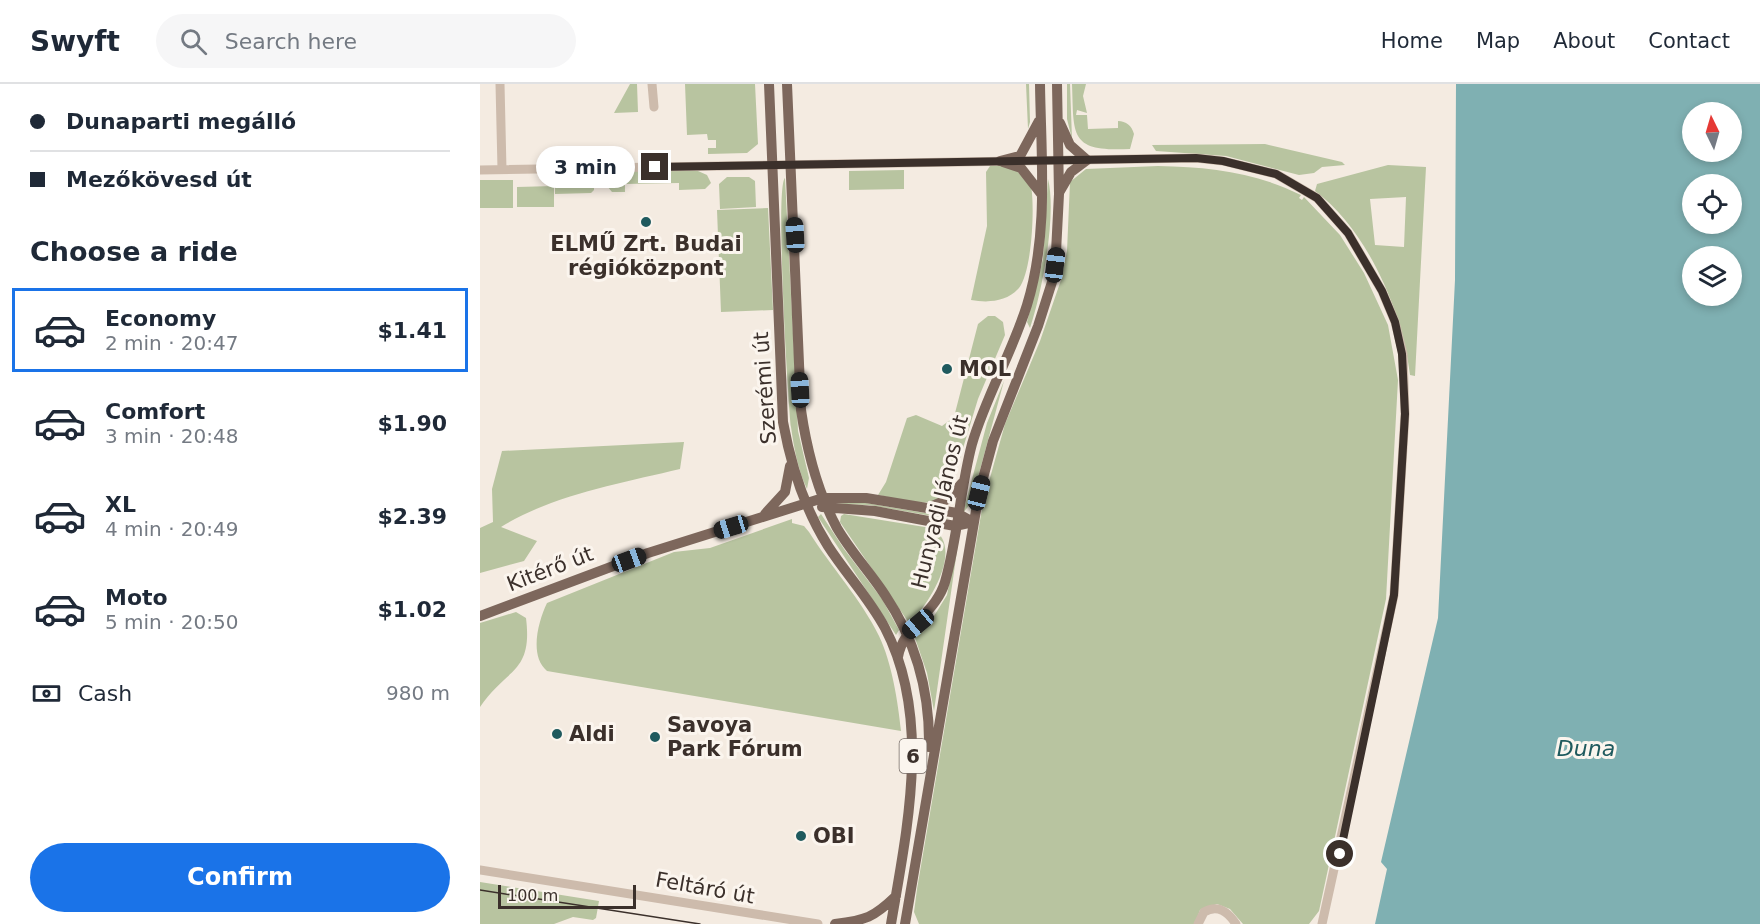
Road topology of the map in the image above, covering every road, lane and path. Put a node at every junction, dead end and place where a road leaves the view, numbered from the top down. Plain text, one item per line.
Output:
1 (500, 84) edge
2 (652, 84) edge
3 (769, 84) edge
4 (787, 84) edge
5 (1040, 84) edge
6 (1057, 84) edge
7 (654, 107) dead end
8 (1058, 117) junction
9 (1040, 118) junction
10 (1058, 160) junction
11 (1087, 160) junction
12 (1000, 161) junction
13 (1041, 161) junction
14 (791, 164) junction
15 (773, 165) junction
16 (480, 170) edge
17 (502, 170) junction
18 (1059, 194) junction
19 (1042, 195) junction
20 (791, 460) junction
21 (964, 479) junction
22 (825, 503) junction
23 (806, 505) junction
24 (927, 508) junction
25 (957, 513) junction
26 (762, 518) junction
27 (973, 522) junction
28 (955, 526) junction
29 (480, 616) edge
30 (907, 633) junction
31 (898, 660) junction
32 (929, 771) junction
33 (480, 870) edge
34 (896, 896) junction
35 (818, 924) edge
36 (835, 924) edge
37 (891, 924) edge
38 (905, 924) edge
39 (1198, 924) edge
40 (1236, 924) edge
41 (1322, 924) edge

1 - 17 street
2 - 7 street
3 - 15 main road, Szerémi út / 6
4 - 14 main road, Szerémi út / 6
5 - 9 main road, Hunyadi János út
6 - 8 main road, Hunyadi János út
8 - 10 main road, Hunyadi János út
8 - 11 main road
9 - 12 main road
9 - 13 main road, Hunyadi János út
10 - 11 street
10 - 13 street
10 - 18 main road, Hunyadi János út
11 - 18 main road
11 - 41 street
12 - 13 street
12 - 14 street
12 - 19 main road
13 - 19 main road, Hunyadi János út
14 - 15 street
14 - 22 main road, Szerémi út / 6
15 - 17 street
15 - 20 main road, Szerémi út / 6
16 - 17 street
18 - 27 main road, Hunyadi János út
19 - 21 main road, Hunyadi János út
20 - 23 main road, Szerémi út / 6
20 - 26 main road
21 - 24 main road
21 - 25 main road, Hunyadi János út
22 - 23 main road, Kitérő út
22 - 24 main road, Kitérő út
22 - 28 main road, Kitérő út
22 - 30 main road, Szerémi út / 6
23 - 26 main road, Kitérő út
23 - 31 main road, Szerémi út / 6
24 - 25 main road, Kitérő út
25 - 27 main road, Kitérő út
25 - 28 main road, Hunyadi János út
26 - 29 main road, Kitérő út
27 - 28 main road, Kitérő út
27 - 32 main road, Hunyadi János út
28 - 30 main road, Hunyadi János út
30 - 31 main road, Hunyadi János út
30 - 32 main road, Szerémi út / 6
31 - 34 main road, 6
32 - 38 main road, Hunyadi János út / 6
33 - 35 street, Feltáró út
34 - 36 main road
34 - 37 main road, 6
39 - 40 street

